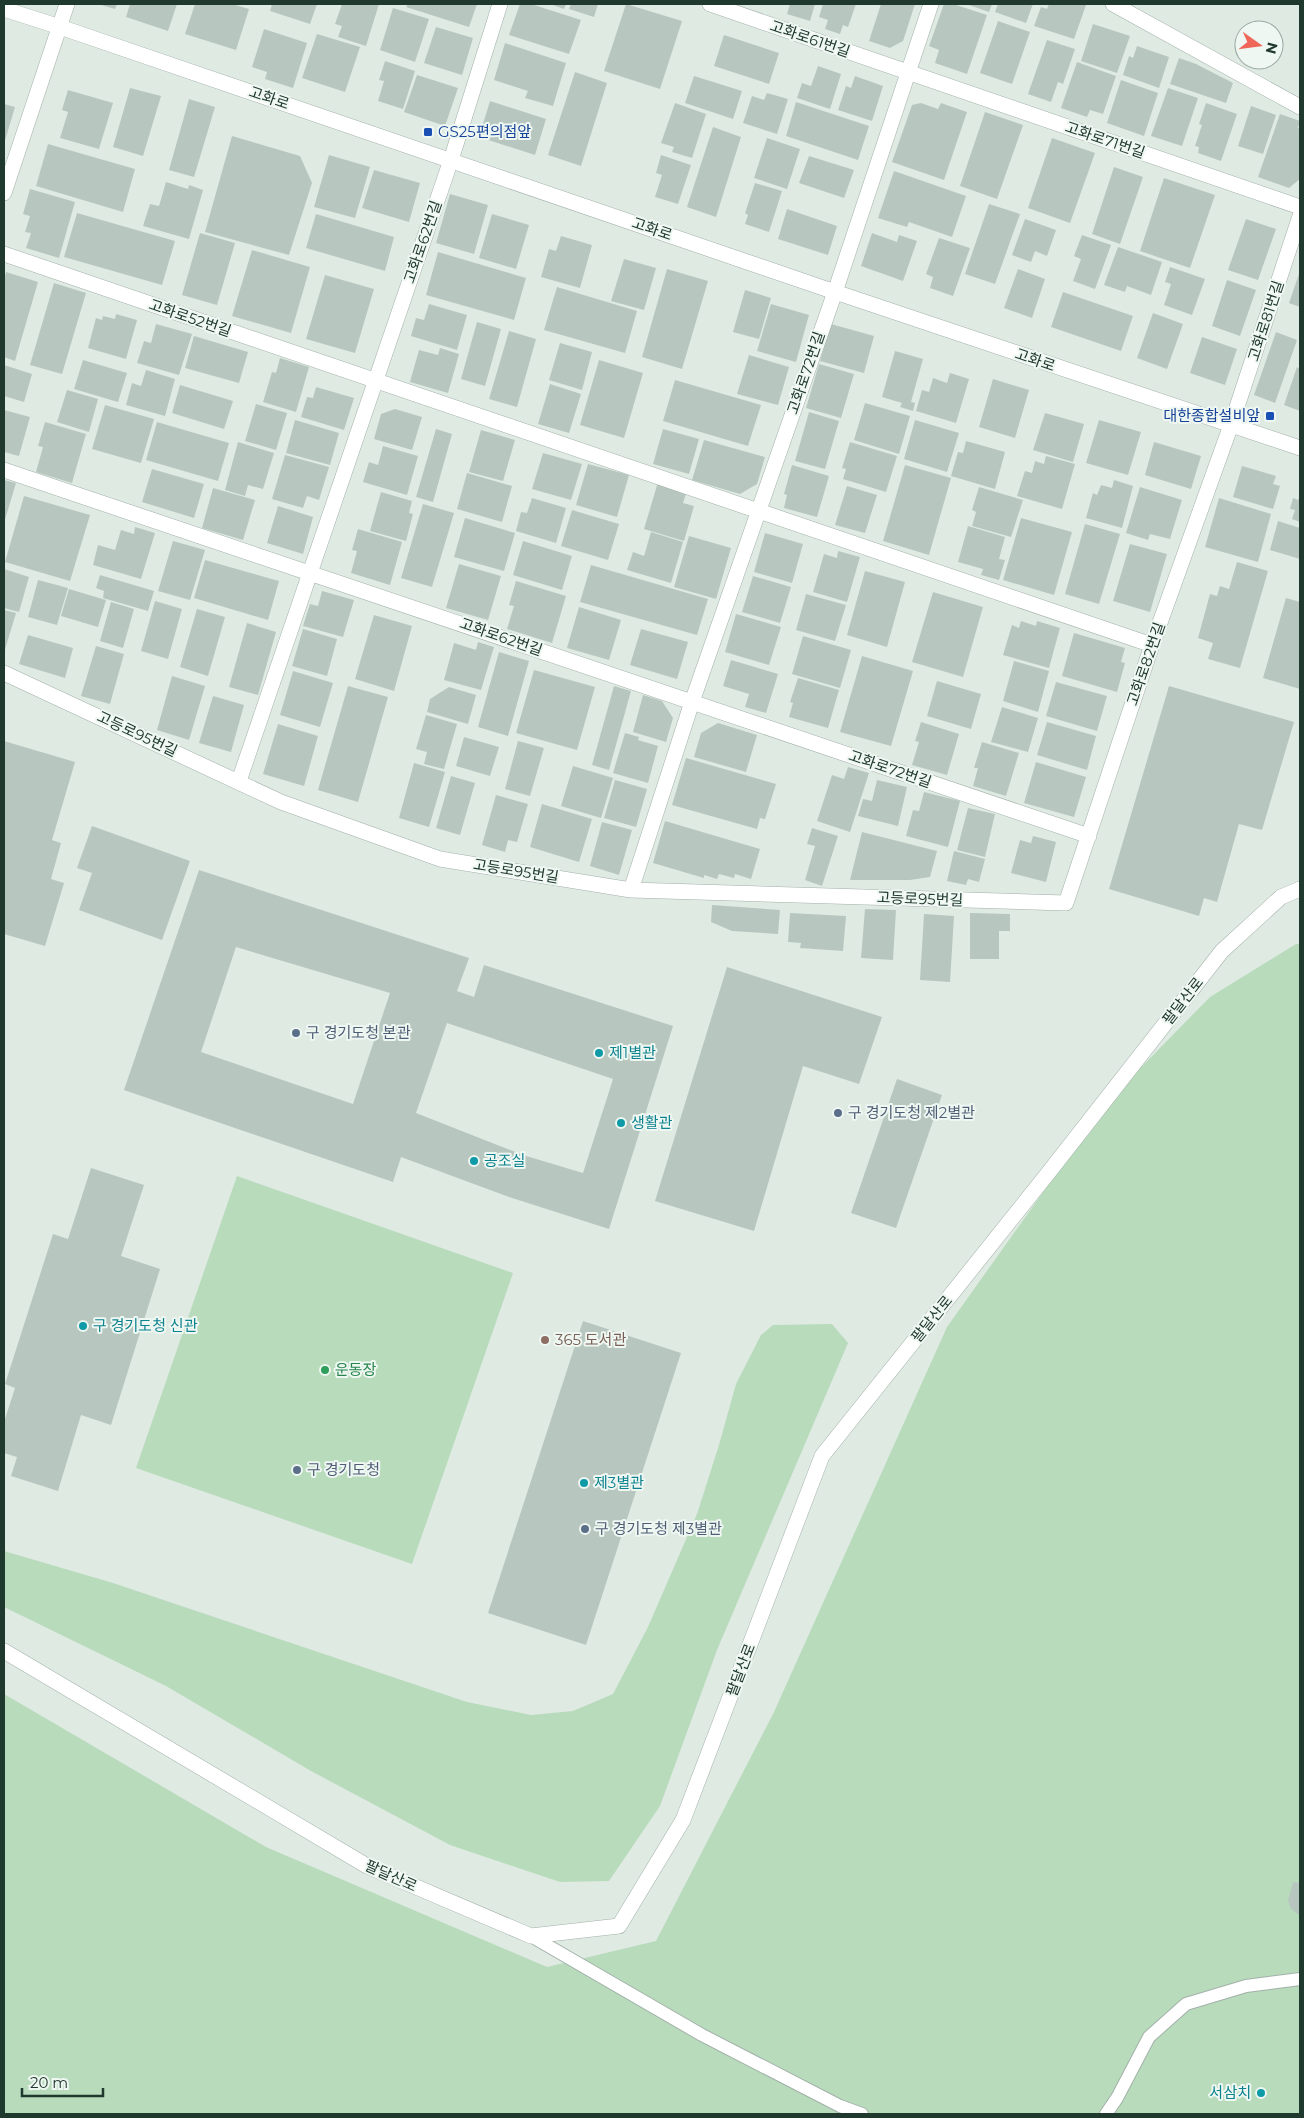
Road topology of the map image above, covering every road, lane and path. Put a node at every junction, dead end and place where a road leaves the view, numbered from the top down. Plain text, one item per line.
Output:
1 (67, 4) edge
2 (500, 4) edge
3 (710, 4) edge
4 (931, 4) edge
5 (1113, 4) edge
6 (4, 9) edge
7 (60, 26) junction
8 (909, 73) junction
9 (1300, 107) edge
10 (451, 160) junction
11 (4, 193) edge
12 (1300, 207) edge
13 (1300, 216) edge
14 (4, 254) edge
15 (835, 292) junction
16 (376, 381) junction
17 (1231, 425) junction
18 (1300, 448) edge
19 (4, 470) edge
20 (758, 510) junction
21 (311, 572) junction
22 (1152, 645) junction
23 (4, 673) edge
24 (692, 702) junction
25 (240, 781) junction
26 (1089, 836) junction
27 (1300, 889) edge
28 (631, 890) junction
29 (1066, 903) joint
30 (4, 1651) edge
31 (531, 1936) junction
32 (1300, 1979) edge
33 (862, 2114) edge
34 (1106, 2114) edge

1 - 7 street
2 - 10 street
3 - 8 street, 고화로61번길
4 - 8 street
5 - 9 street
6 - 7 street, 고화로
7 - 10 street, 고화로
7 - 11 street
8 - 12 street, 고화로71번길
8 - 15 street
10 - 15 street, 고화로
10 - 16 street, 고화로62번길
13 - 17 street, 고화로81번길
14 - 16 street, 고화로52번길
15 - 17 street, 고화로
15 - 20 street, 고화로72번길
16 - 20 street
16 - 21 street, 고화로62번길
17 - 18 street, 고화로
17 - 22 street, 고화로82번길
19 - 21 street
20 - 22 street
20 - 24 street, 고화로72번길
21 - 24 street, 고화로62번길
21 - 25 street, 고화로62번길
22 - 26 street, 고화로82번길
23 - 25 street, 고등로95번길
24 - 26 street, 고화로72번길
24 - 28 street, 고화로72번길
25 - 28 street, 고등로95번길
26 - 29 street, 고화로82번길
27 - 31 street, 팔달산로
28 - 29 street, 고등로95번길
30 - 31 street, 팔달산로
31 - 33 lane
32 - 34 lane

